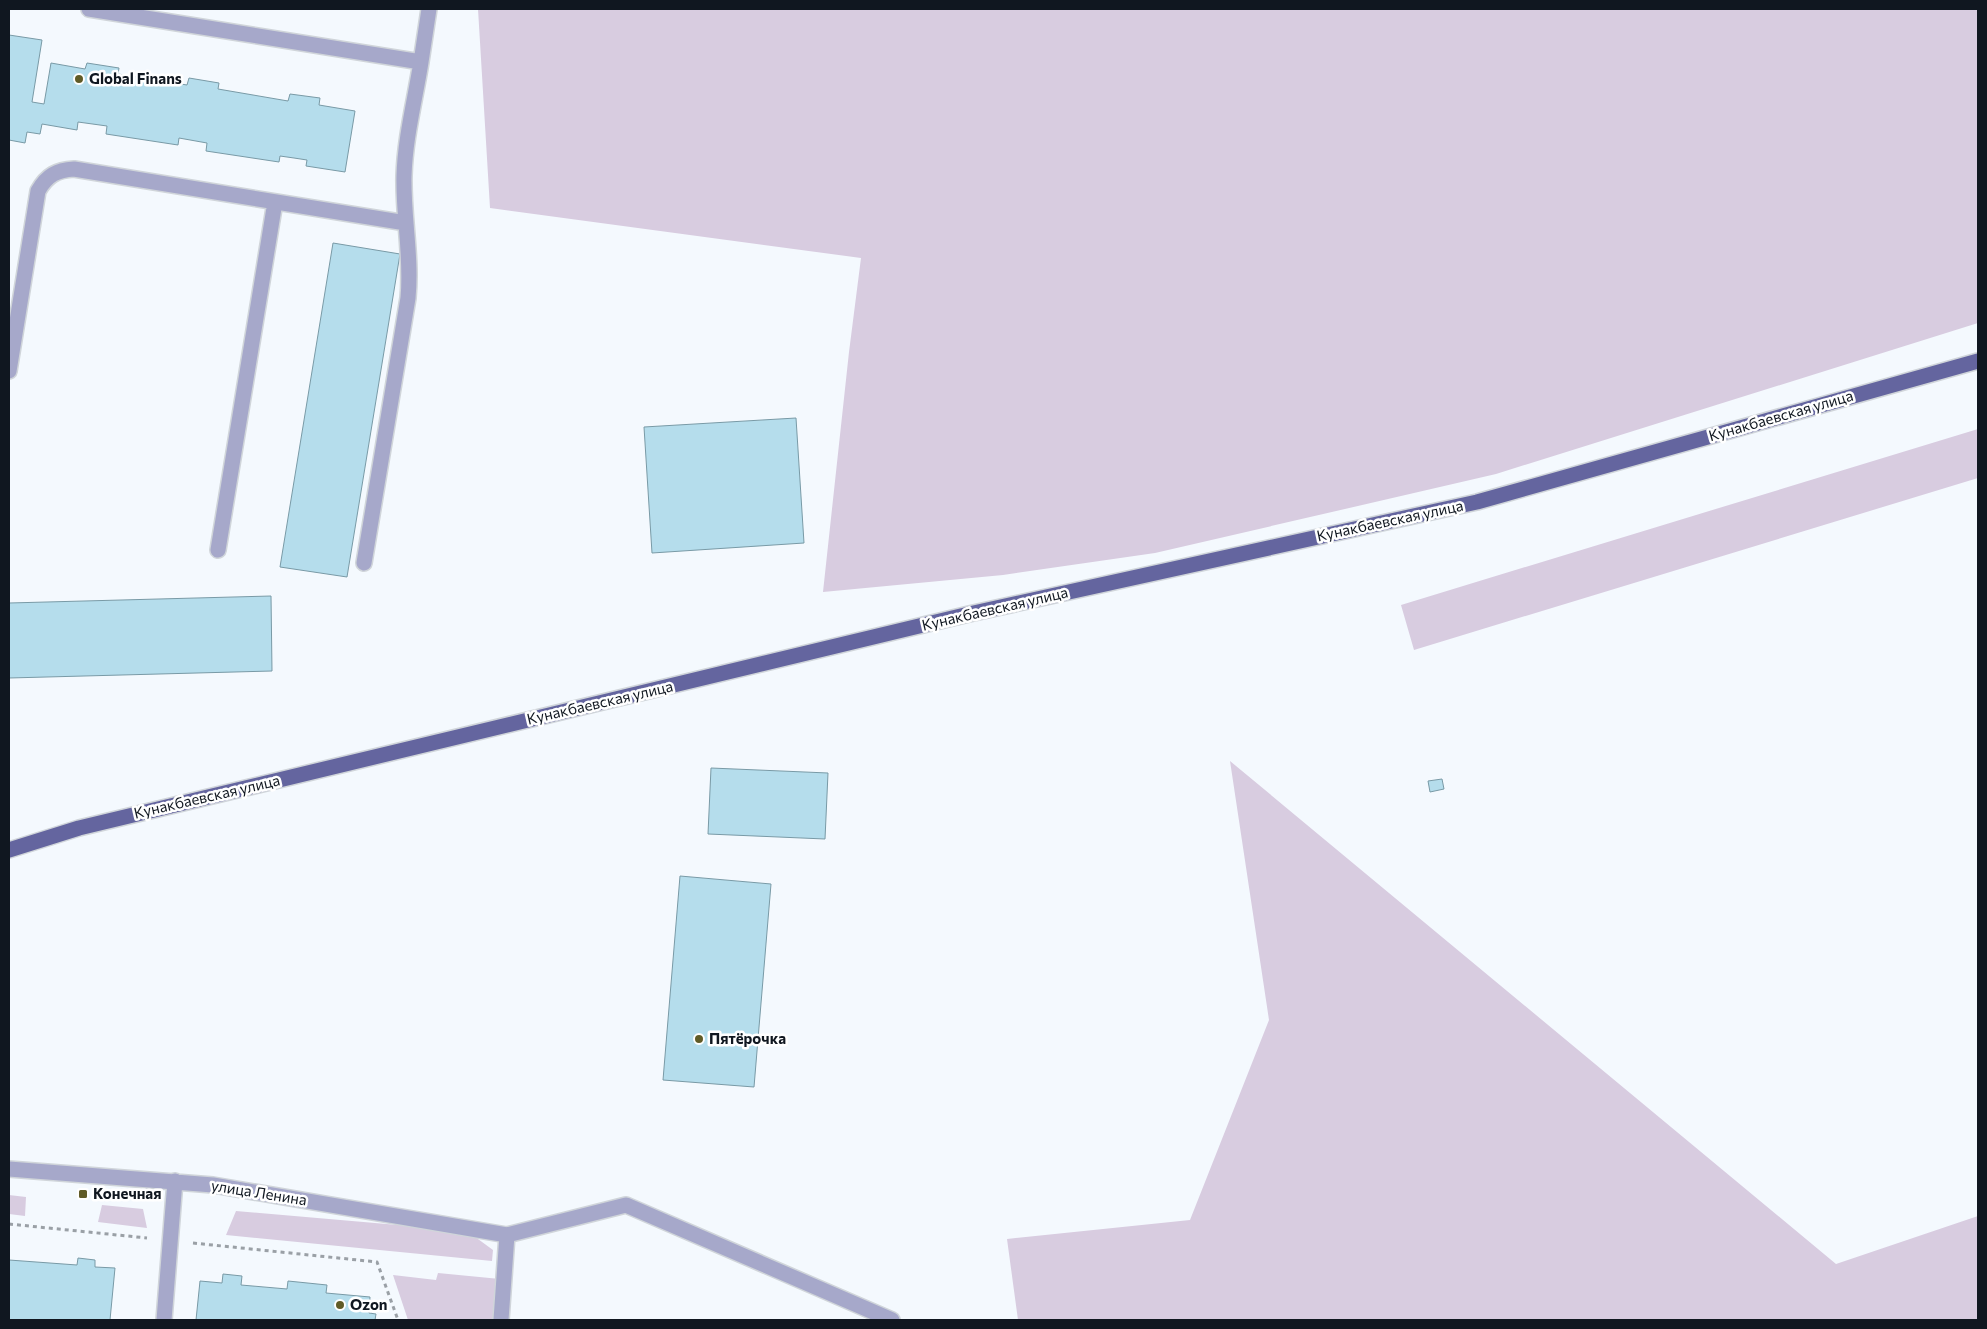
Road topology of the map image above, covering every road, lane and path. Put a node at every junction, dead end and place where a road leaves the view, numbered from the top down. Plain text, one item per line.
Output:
1 (89, 9) edge
2 (430, 9) edge
3 (421, 62) junction
4 (275, 202) junction
5 (406, 223) junction
6 (1978, 361) edge
7 (9, 371) edge
8 (218, 550) dead end
9 (364, 563) dead end
10 (9, 850) edge
11 (9, 1169) edge
12 (175, 1181) junction
13 (506, 1235) junction
14 (377, 1262) dead end
15 (164, 1320) edge
16 (398, 1320) edge
17 (501, 1320) edge
18 (892, 1320) edge

1 - 3 street
2 - 3 street
3 - 5 street
4 - 5 street
4 - 7 street
4 - 8 street
5 - 9 street
6 - 10 main road, Кунакбаевская улица
11 - 12 street, улица Ленина
12 - 13 street, улица Ленина
12 - 15 street
13 - 17 street
13 - 18 street
14 - 16 path

